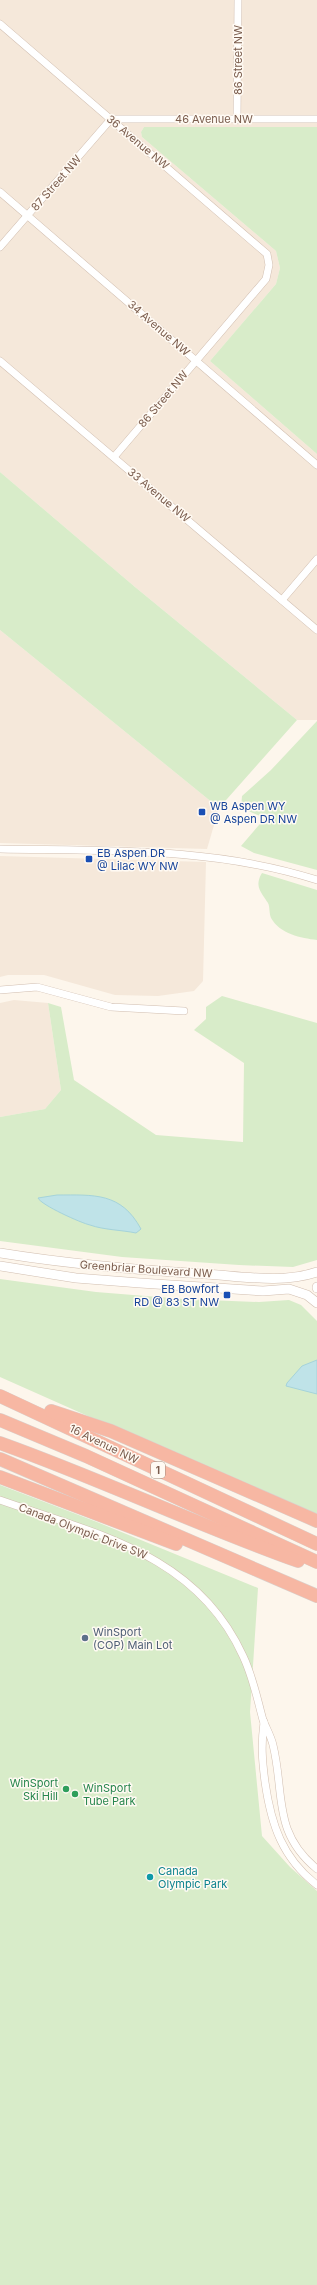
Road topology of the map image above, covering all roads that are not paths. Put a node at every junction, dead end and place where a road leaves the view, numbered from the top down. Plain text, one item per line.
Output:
1 (238, 0) edge
2 (0, 24) edge
3 (111, 119) junction
4 (317, 119) edge
5 (237, 120) junction
6 (0, 192) edge
7 (28, 216) junction
8 (0, 247) edge
9 (269, 265) joint
10 (196, 360) junction
11 (0, 361) edge
12 (114, 457) junction
13 (317, 465) edge
14 (317, 559) edge
15 (282, 600) junction
16 (317, 630) edge
17 (0, 849) edge
18 (317, 880) edge
19 (0, 990) edge
20 (184, 1011) dead end
21 (0, 1253) edge
22 (0, 1266) edge
23 (317, 1272) edge
24 (317, 1303) edge
25 (0, 1395) edge
26 (0, 1420) edge
27 (0, 1443) edge
28 (0, 1459) edge
29 (0, 1477) edge
30 (0, 1500) edge
31 (317, 1521) edge
32 (317, 1544) edge
33 (317, 1562) edge
34 (317, 1568) edge
35 (317, 1596) edge
36 (264, 1722) junction
37 (317, 1870) edge
38 (317, 1885) edge

1 - 5 street, 86 Street NW
2 - 3 street, 36 Avenue NW
3 - 5 street, 46 Avenue NW
3 - 7 street, 87 Street NW
3 - 9 street, 36 Avenue NW
4 - 5 street, 46 Avenue NW
6 - 7 street, 34 Avenue NW
7 - 8 street, 87 Street NW
7 - 10 street, 34 Avenue NW
9 - 10 street, 86 Street NW
10 - 12 street, 86 Street NW
10 - 13 street, 34 Avenue NW
11 - 12 street, 33 Avenue NW
12 - 15 street, 33 Avenue NW
14 - 15 street
15 - 16 street, 33 Avenue NW
17 - 18 street
19 - 20 street
21 - 23 street, Greenbriar Boulevard NW
22 - 24 street, Greenbriar Boulevard NW
25 - 31 highway
25 - 32 highway, 16 Avenue NW / 1
26 - 33 highway, 16 Avenue NW / 1
27 - 34 highway
28 - 35 highway
29 - 35 highway
30 - 36 street, Canada Olympic Drive SW
36 - 37 street, Canada Olympic Drive SW
36 - 38 street, Canada Olympic Drive SW

